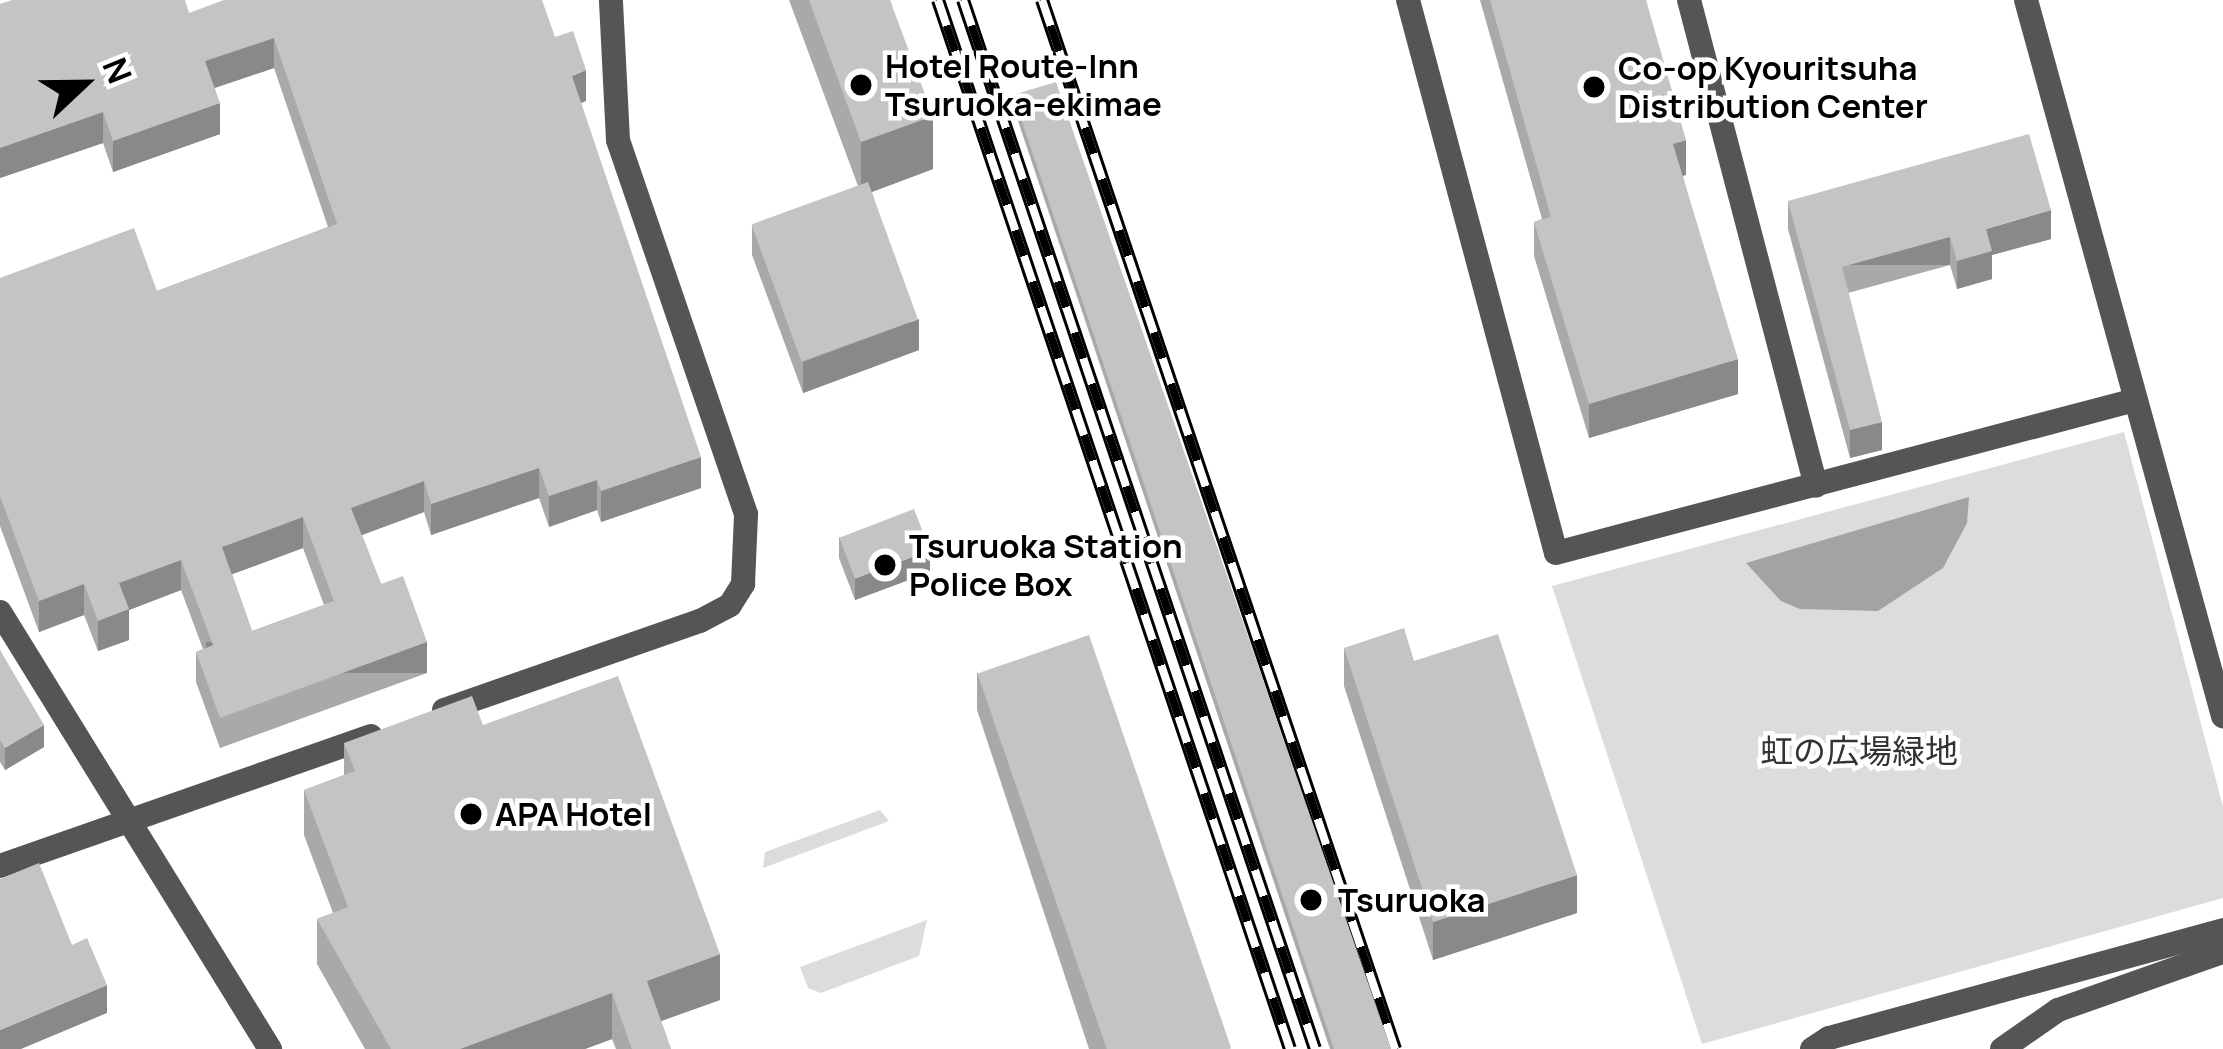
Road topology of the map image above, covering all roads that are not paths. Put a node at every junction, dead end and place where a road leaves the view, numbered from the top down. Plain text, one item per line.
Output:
1 (611, 0) edge
2 (1408, 0) edge
3 (1689, 0) edge
4 (2026, 0) edge
5 (2135, 400) junction
6 (1816, 486) junction
7 (0, 612) edge
8 (2223, 716) edge
9 (129, 820) junction
10 (0, 866) edge
11 (2223, 930) edge
12 (2223, 952) edge
13 (270, 1049) edge
14 (1812, 1049) edge
15 (2002, 1049) edge

1 - 9 street
2 - 6 street
3 - 6 street
4 - 5 street
5 - 6 street
5 - 8 street
7 - 9 street
9 - 10 street
9 - 13 street
11 - 14 street
12 - 15 street

